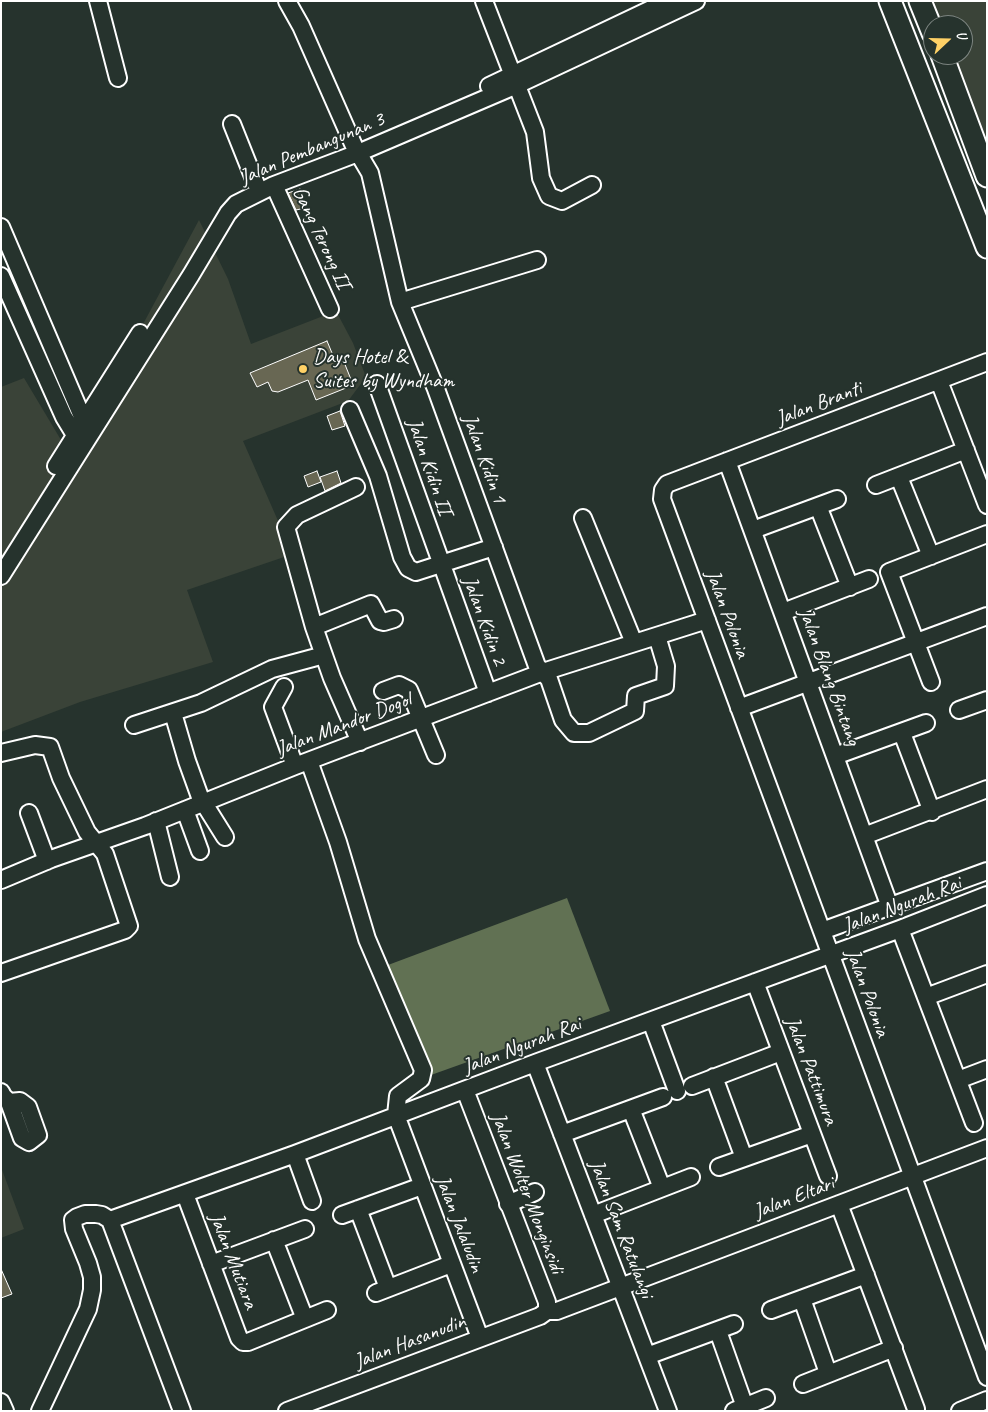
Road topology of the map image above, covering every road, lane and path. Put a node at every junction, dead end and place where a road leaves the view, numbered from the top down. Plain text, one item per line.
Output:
1 (98, 1) edge
2 (287, 1) edge
3 (484, 1) edge
4 (668, 1) edge
5 (696, 1) edge
6 (890, 1) edge
7 (920, 1) edge
8 (926, 15) edge
9 (946, 65) edge
10 (118, 78) dead end
11 (515, 80) junction
12 (953, 83) junction
13 (926, 92) junction
14 (232, 124) dead end
15 (356, 149) junction
16 (987, 176) edge
17 (256, 184) junction
18 (274, 185) junction
19 (592, 185) dead end
20 (2, 230) edge
21 (987, 247) edge
22 (6, 250) edge
23 (537, 260) dead end
24 (1, 276) edge
25 (400, 302) junction
26 (330, 309) dead end
27 (987, 362) edge
28 (939, 381) junction
29 (377, 384) dead end
30 (350, 410) dead end
31 (84, 427) junction
32 (966, 450) junction
33 (728, 461) junction
34 (899, 476) junction
35 (667, 484) joint
36 (876, 485) dead end
37 (356, 487) dead end
38 (837, 500) dead end
39 (987, 505) edge
40 (818, 506) junction
41 (32, 517) junction
42 (583, 518) dead end
43 (753, 530) junction
44 (987, 534) edge
45 (494, 547) junction
46 (1, 555) edge
47 (931, 556) junction
48 (440, 564) junction
49 (1, 576) edge
50 (869, 579) dead end
51 (850, 587) junction
52 (783, 612) junction
53 (987, 616) edge
54 (394, 619) dead end
55 (706, 620) junction
56 (314, 627) junction
57 (657, 636) junction
58 (916, 642) junction
59 (634, 643) junction
60 (324, 655) junction
61 (543, 672) junction
62 (808, 682) junction
63 (931, 682) dead end
64 (284, 687) dead end
65 (383, 691) dead end
66 (488, 693) junction
67 (987, 700) edge
68 (739, 708) junction
69 (959, 710) dead end
70 (174, 713) junction
71 (422, 718) junction
72 (926, 723) dead end
73 (134, 725) dead end
74 (902, 733) junction
75 (360, 742) junction
76 (1, 753) edge
77 (436, 755) dead end
78 (835, 756) junction
79 (302, 764) junction
80 (987, 790) edge
81 (204, 802) junction
82 (185, 810) junction
83 (932, 812) junction
84 (29, 813) dead end
85 (156, 821) junction
86 (864, 836) junction
87 (225, 837) dead end
88 (97, 843) junction
89 (200, 851) dead end
90 (47, 861) junction
91 (987, 871) edge
92 (170, 877) dead end
93 (1, 880) edge
94 (987, 895) edge
95 (890, 907) junction
96 (900, 929) junction
97 (822, 932) junction
98 (830, 955) junction
99 (1, 973) edge
100 (987, 974) edge
101 (754, 982) junction
102 (926, 997) junction
103 (651, 1020) junction
104 (781, 1052) junction
105 (535, 1063) junction
106 (987, 1069) edge
107 (714, 1077) junction
108 (958, 1080) junction
109 (465, 1090) junction
110 (677, 1091) junction
111 (631, 1109) junction
112 (398, 1120) junction
113 (974, 1123) dead end
114 (562, 1134) junction
115 (812, 1134) junction
116 (985, 1153) edge
117 (296, 1154) junction
118 (744, 1158) junction
119 (719, 1167) dead end
120 (828, 1176) dead end
121 (691, 1177) dead end
122 (912, 1177) junction
123 (422, 1186) junction
124 (662, 1188) junction
125 (535, 1192) dead end
126 (186, 1194) junction
127 (312, 1201) dead end
128 (508, 1204) junction
129 (839, 1204) junction
130 (358, 1209) junction
131 (342, 1215) dead end
132 (593, 1215) junction
133 (110, 1220) junction
134 (305, 1228) dead end
135 (274, 1240) junction
136 (211, 1264) junction
137 (452, 1264) junction
138 (866, 1275) junction
139 (620, 1286) junction
140 (802, 1299) junction
141 (327, 1310) dead end
142 (771, 1310) dead end
143 (547, 1311) junction
144 (305, 1319) junction
145 (734, 1324) dead end
146 (718, 1330) junction
147 (480, 1338) junction
148 (894, 1348) junction
149 (647, 1356) junction
150 (828, 1373) junction
151 (987, 1377) edge
152 (803, 1384) dead end
153 (766, 1398) dead end
154 (987, 1400) edge
155 (1, 1402) edge
156 (740, 1409) edge
157 (916, 1409) dead end
158 (4, 1411) edge
159 (40, 1411) edge
160 (182, 1411) edge
161 (287, 1411) edge
162 (668, 1411) edge
163 (960, 1411) edge

1 - 10 street
2 - 15 street, Jalan Kidin 1
3 - 11 street
4 - 11 street, Jalan Pembangunan 3
5 - 11 street, Jalan Pembangunan 3
6 - 13 main road
7 - 8 main road
9 - 12 main road
11 - 15 street, Jalan Pembangunan 3
11 - 19 street
12 - 13 main road
12 - 16 main road
13 - 21 main road
14 - 17 street
15 - 17 street, Jalan Pembangunan 3
15 - 18 street, Jalan Pembangunan 3
15 - 25 street, Jalan Kidin 1
17 - 31 street, Jalan Pembangunan 3
18 - 26 street, Gang Terong II
18 - 31 street, Jalan Pembangunan 3
20 - 22 street
22 - 31 street
23 - 25 street
24 - 31 street
25 - 45 street, Jalan Kidin 1
27 - 28 street, Jalan Branti
28 - 32 street
28 - 33 street, Jalan Branti
29 - 48 street, Jalan Kidin II
30 - 48 street
31 - 41 street, Jalan Pembangunan 3
32 - 34 street
32 - 39 street
33 - 35 street, Jalan Branti
33 - 43 street, Jalan Blang Bintang
34 - 36 street
34 - 47 street
35 - 55 street, Jalan Polonia
37 - 56 street
38 - 40 street
40 - 43 street
40 - 51 street
41 - 46 street, Jalan Pembangunan 3
41 - 49 street, Jalan Pembangunan 3
42 - 59 street
43 - 52 street, Jalan Blang Bintang
44 - 47 street
45 - 48 street
45 - 61 street, Jalan Kidin 1
47 - 58 street
48 - 66 street, Jalan Kidin 2
50 - 51 street
51 - 52 street
52 - 62 street, Jalan Blang Bintang
53 - 58 street
54 - 56 street
55 - 57 street, Jalan Mandor Dogol
55 - 68 street, Jalan Polonia
56 - 60 street
57 - 59 street, Jalan Mandor Dogol
57 - 61 street, Jalan Kidin 1
58 - 62 street
58 - 63 street
59 - 61 street, Jalan Mandor Dogol
60 - 70 street
60 - 75 street
61 - 66 street, Jalan Mandor Dogol
62 - 68 street
62 - 78 street, Jalan Blang Bintang
64 - 79 street
65 - 71 street
66 - 71 street, Jalan Mandor Dogol
67 - 69 street
68 - 97 street, Jalan Polonia
70 - 73 street
70 - 81 street
71 - 75 street, Jalan Mandor Dogol
71 - 77 street
72 - 74 street
74 - 78 street
74 - 83 street
75 - 79 street, Jalan Mandor Dogol
76 - 88 street
78 - 86 street, Jalan Blang Bintang
79 - 81 street, Jalan Mandor Dogol
79 - 112 street
80 - 83 street
81 - 82 street, Jalan Mandor Dogol
81 - 87 street
82 - 85 street, Jalan Mandor Dogol
82 - 89 street
83 - 86 street
84 - 90 street
85 - 88 street, Jalan Mandor Dogol
85 - 92 street
86 - 95 street, Jalan Blang Bintang
88 - 90 street, Jalan Mandor Dogol
88 - 99 street
90 - 93 street, Jalan Mandor Dogol
91 - 95 street
94 - 96 street, Jalan Ngurah Rai
95 - 97 street
96 - 98 street, Jalan Ngurah Rai
96 - 102 street
97 - 98 street, Jalan Polonia
98 - 101 street, Jalan Ngurah Rai
98 - 122 street, Jalan Polonia
100 - 102 street
101 - 103 street, Jalan Ngurah Rai
101 - 104 street, Jalan Pattimura
102 - 108 street
103 - 105 street, Jalan Ngurah Rai
103 - 110 street
104 - 107 street
104 - 115 street, Jalan Pattimura
105 - 109 street, Jalan Ngurah Rai
105 - 114 street, Jalan Sam Ratulangi
106 - 108 street
107 - 110 street
107 - 118 street
108 - 113 street
109 - 112 street, Jalan Ngurah Rai
109 - 128 street, Jalan Wolter Monginsidi
110 - 111 street
111 - 114 street
111 - 124 street
112 - 117 street, Jalan Ngurah Rai
112 - 123 street, Jalan Jalaludin
114 - 132 street, Jalan Sam Ratulangi
115 - 118 street
115 - 120 street, Jalan Pattimura
116 - 122 street, Jalan Eltari
117 - 126 street, Jalan Ngurah Rai
117 - 127 street
118 - 119 street
121 - 124 street
122 - 129 street, Jalan Eltari
122 - 151 street, Jalan Polonia
123 - 130 street
123 - 137 street, Jalan Jalaludin
124 - 132 street
125 - 128 street
126 - 133 street, Jalan Ngurah Rai
126 - 136 street, Jalan Mutiara
128 - 143 street, Jalan Wolter Monginsidi
129 - 138 street
129 - 139 street, Jalan Eltari
130 - 131 street
130 - 137 street
132 - 139 street, Jalan Sam Ratulangi
133 - 159 street
133 - 160 street
134 - 135 street
135 - 136 street
135 - 144 street
136 - 144 street, Jalan Mutiara
137 - 147 street, Jalan Jalaludin
138 - 140 street
138 - 148 street
139 - 143 street, Jalan Eltari
139 - 149 street, Jalan Sam Ratulangi
140 - 142 street
140 - 150 street
141 - 144 street
143 - 147 street, Jalan Hasanudin
145 - 146 street
146 - 149 street
146 - 156 street
147 - 161 street, Jalan Hasanudin
148 - 150 street
148 - 157 street
149 - 162 street, Jalan Sam Ratulangi
150 - 152 street
153 - 156 street
154 - 163 street
155 - 158 street

